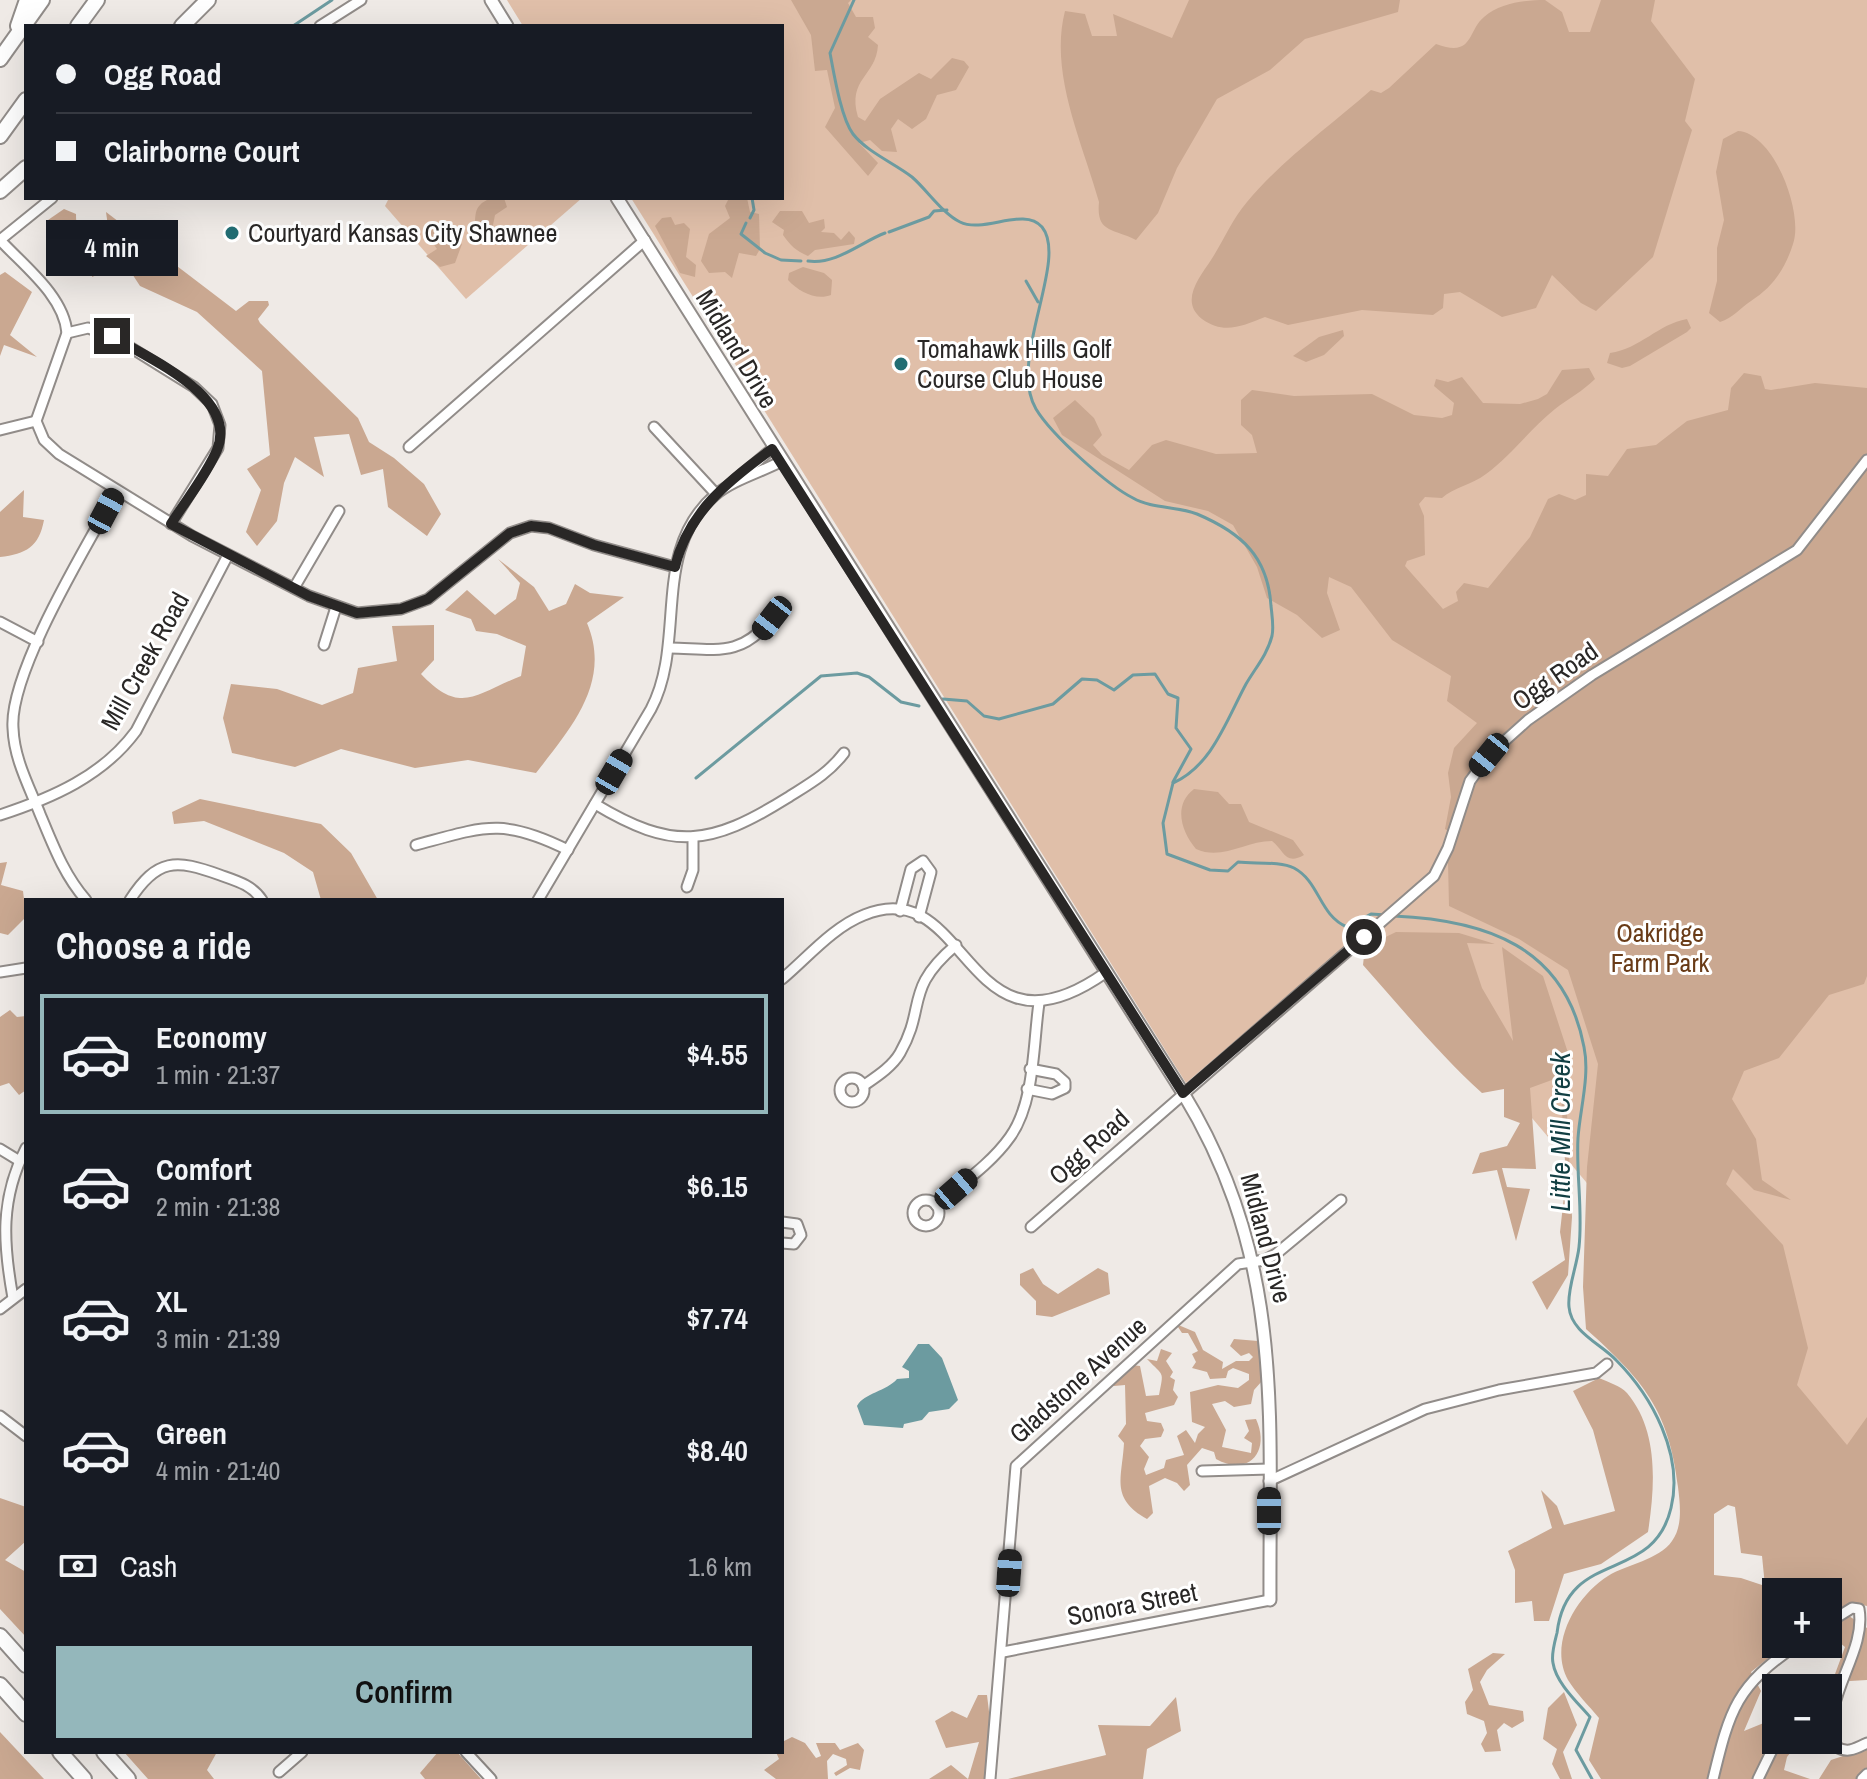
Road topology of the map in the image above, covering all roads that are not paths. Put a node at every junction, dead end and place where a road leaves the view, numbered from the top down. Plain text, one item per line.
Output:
1 (27, 0) edge
2 (42, 0) edge
3 (97, 0) edge
4 (208, 0) edge
5 (361, 0) edge
6 (491, 0) edge
7 (25, 24) edge
8 (79, 24) edge
9 (184, 24) edge
10 (323, 24) edge
11 (506, 24) edge
12 (24, 25) edge
13 (14, 39) junction
14 (0, 59) edge
15 (24, 103) edge
16 (0, 136) edge
17 (24, 170) edge
18 (0, 191) edge
19 (50, 200) edge
20 (618, 200) edge
21 (0, 240) edge
22 (645, 240) junction
23 (67, 333) junction
24 (36, 421) junction
25 (654, 427) dead end
26 (0, 430) edge
27 (409, 447) dead end
28 (772, 449) junction
29 (1867, 460) edge
30 (780, 462) junction
31 (733, 482) junction
32 (117, 491) junction
33 (716, 494) junction
34 (339, 511) dead end
35 (171, 524) junction
36 (228, 555) junction
37 (675, 567) junction
38 (294, 588) junction
39 (336, 607) junction
40 (772, 618) dead end
41 (0, 622) edge
42 (38, 642) junction
43 (324, 645) dead end
44 (670, 648) junction
45 (844, 753) dead end
46 (35, 801) junction
47 (595, 804) junction
48 (0, 815) edge
49 (693, 837) junction
50 (416, 845) dead end
51 (568, 850) junction
52 (687, 887) dead end
53 (85, 898) edge
54 (132, 898) edge
55 (260, 898) edge
56 (539, 898) edge
57 (900, 911) junction
58 (919, 917) junction
59 (956, 945) junction
60 (24, 968) edge
61 (0, 972) edge
62 (1105, 973) junction
63 (784, 977) edge
64 (1039, 1003) junction
65 (1030, 1069) junction
66 (863, 1086) dead end
67 (1027, 1089) junction
68 (1183, 1093) junction
69 (0, 1149) edge
70 (24, 1151) edge
71 (18, 1160) junction
72 (1341, 1200) dead end
73 (936, 1205) dead end
74 (784, 1222) edge
75 (1031, 1227) dead end
76 (784, 1243) edge
77 (1253, 1261) junction
78 (24, 1290) edge
79 (13, 1298) junction
80 (0, 1309) edge
81 (1607, 1364) dead end
82 (0, 1416) edge
83 (24, 1434) edge
84 (1202, 1471) dead end
85 (1269, 1475) junction
86 (1270, 1600) joint
87 (1842, 1614) edge
88 (0, 1636) edge
89 (1003, 1652) junction
90 (1778, 1658) edge
91 (24, 1663) edge
92 (1842, 1679) edge
93 (0, 1685) edge
94 (24, 1712) edge
95 (1867, 1743) edge
96 (1842, 1749) edge
97 (62, 1754) edge
98 (106, 1754) edge
99 (300, 1754) edge
100 (468, 1754) edge
101 (1770, 1754) edge
102 (279, 1772) dead end
103 (1867, 1774) edge
104 (84, 1779) edge
105 (128, 1779) edge
106 (491, 1779) edge
107 (990, 1779) edge
108 (1713, 1779) edge
109 (1758, 1779) edge
110 (1862, 1779) edge

1 - 13 highway
2 - 7 highway
3 - 8 highway
4 - 9 highway
5 - 10 street
6 - 11 main road
12 - 13 highway
13 - 14 highway
15 - 16 highway
17 - 18 highway
19 - 21 street
20 - 22 main road, Midland Drive
21 - 23 street
22 - 27 street
22 - 28 main road, Midland Drive
23 - 24 street
23 - 35 street
24 - 26 street
24 - 32 street
25 - 33 street
28 - 30 main road, Midland Drive
28 - 31 street
29 - 68 street, Ogg Road
30 - 31 street
30 - 62 main road, Midland Drive
31 - 33 street
32 - 35 street
32 - 42 street
33 - 37 street
34 - 38 street
35 - 36 street
36 - 38 street
36 - 46 street, Mill Creek Road
37 - 39 street
37 - 44 street
38 - 39 street
39 - 43 street
40 - 44 street
41 - 42 street
42 - 46 street
44 - 47 street
45 - 49 street
46 - 48 street, Mill Creek Road
46 - 53 street
47 - 49 street
47 - 51 street
49 - 52 street
50 - 51 street
51 - 56 street
54 - 55 street
57 - 58 street
57 - 58 street
57 - 63 street
58 - 59 street
59 - 64 street
59 - 66 street
60 - 61 street
62 - 64 street
62 - 68 main road, Midland Drive
64 - 65 street
65 - 67 street
65 - 67 street
67 - 73 street
68 - 75 street, Ogg Road
68 - 77 main road, Midland Drive
69 - 71 street
70 - 71 street
71 - 79 street
72 - 77 street, Gladstone Avenue
74 - 76 street
77 - 85 main road, Midland Drive
77 - 89 street, Gladstone Avenue
78 - 79 street
79 - 80 street
81 - 85 street
82 - 83 street
84 - 85 street
85 - 86 main road, Midland Drive
86 - 89 street, Sonora Street
87 - 92 street
88 - 91 highway
89 - 107 street, Gladstone Avenue
90 - 108 street
93 - 94 highway
95 - 96 street
97 - 104 highway
98 - 105 highway
99 - 102 street
100 - 106 street
101 - 109 street
103 - 110 street

